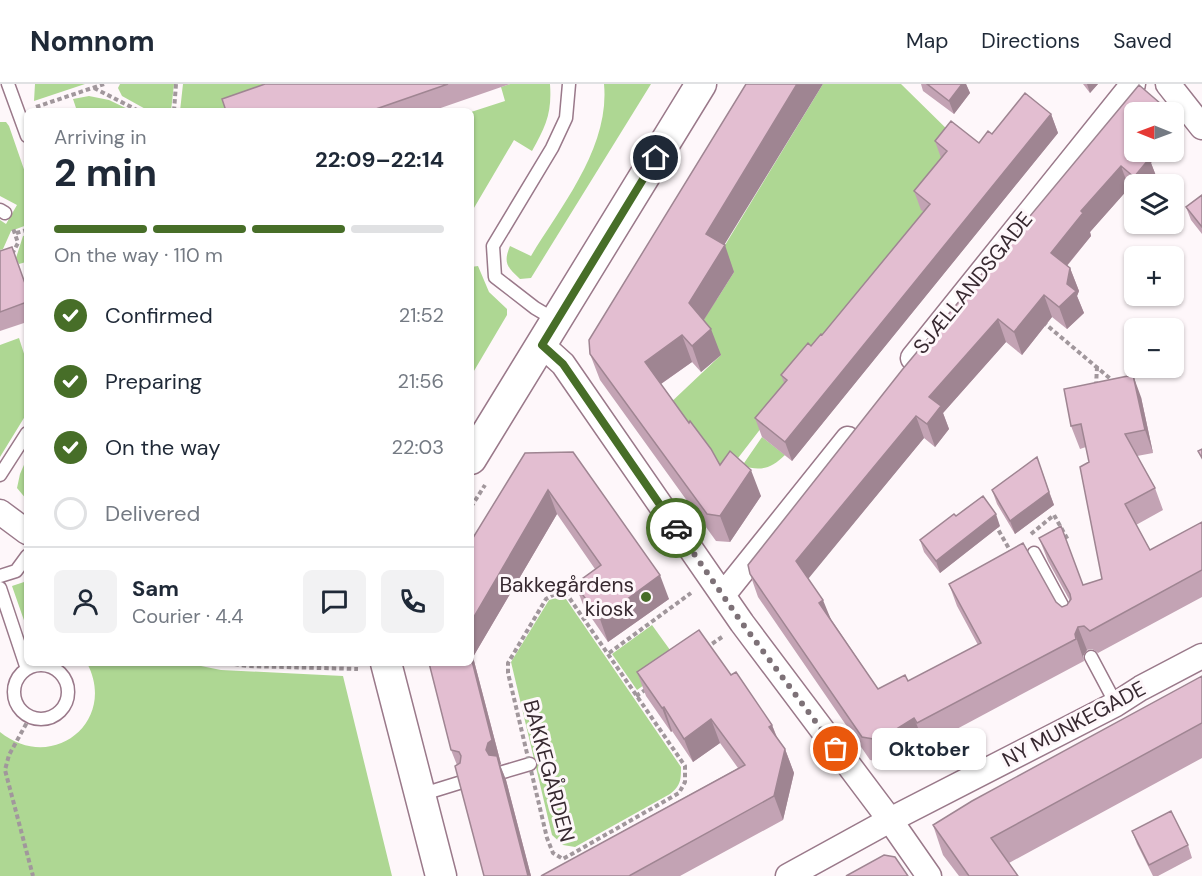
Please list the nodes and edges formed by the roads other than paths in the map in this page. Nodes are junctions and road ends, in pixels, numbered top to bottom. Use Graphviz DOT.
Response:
graph roads {
  1 [pos="569,84"];
  2 [pos="701,84"];
  3 [pos="1133,84"];
  4 [pos="1168,84"];
  5 [pos="4,88"];
  6 [pos="24,127"];
  7 [pos="1202,127"];
  8 [pos="549,333"];
  9 [pos="900,374"];
  10 [pos="863,420"];
  11 [pos="24,438"];
  12 [pos="474,454"];
  13 [pos="0,475"];
  14 [pos="0,512"];
  15 [pos="24,530"];
  16 [pos="1034,553"];
  17 [pos="24,560"];
  18 [pos="0,576"];
  19 [pos="717,587"];
  20 [pos="0,588"];
  21 [pos="1071,621"];
  22 [pos="1202,656"];
  23 [pos="1091,657"];
  24 [pos="24,660"];
  25 [pos="26,666"];
  26 [pos="40,666"];
  27 [pos="47,666"];
  28 [pos="387,666"];
  29 [pos="27,669"];
  30 [pos="1116,704"];
  31 [pos="530,764"];
  32 [pos="503,772"];
  33 [pos="462,782"];
  34 [pos="420,795"];
  35 [pos="890,820"];
  36 [pos="441,876"];
  37 [pos="788,876"];
  38 [pos="929,876"];
  1 -- 8 [label="lane"];
  2 -- 8 [label="street"];
  3 -- 9 [label="street, SJÆLLANDSGADE"];
  4 -- 7 [label="street"];
  5 -- 6 [label="lane"];
  8 -- 12 [label="street"];
  8 -- 19 [label="street"];
  10 -- 19 [label="street"];
  11 -- 13 [label="lane"];
  14 -- 15 [label="street"];
  16 -- 21 [label="lane"];
  17 -- 18 [label="lane"];
  19 -- 35 [label="street"];
  20 -- 24 [label="lane"];
  22 -- 30 [label="street, NY MUNKEGADE"];
  23 -- 30 [label="lane"];
  25 -- 29 [label="lane"];
  26 -- 29 [label="lane"];
  27 -- 29 [label="lane"];
  28 -- 34 [label="street"];
  30 -- 35 [label="street, NY MUNKEGADE"];
  31 -- 32 [label="lane"];
  33 -- 34 [label="lane"];
  34 -- 36 [label="street"];
  35 -- 37 [label="street, NY MUNKEGADE"];
  35 -- 38 [label="street"];
}
